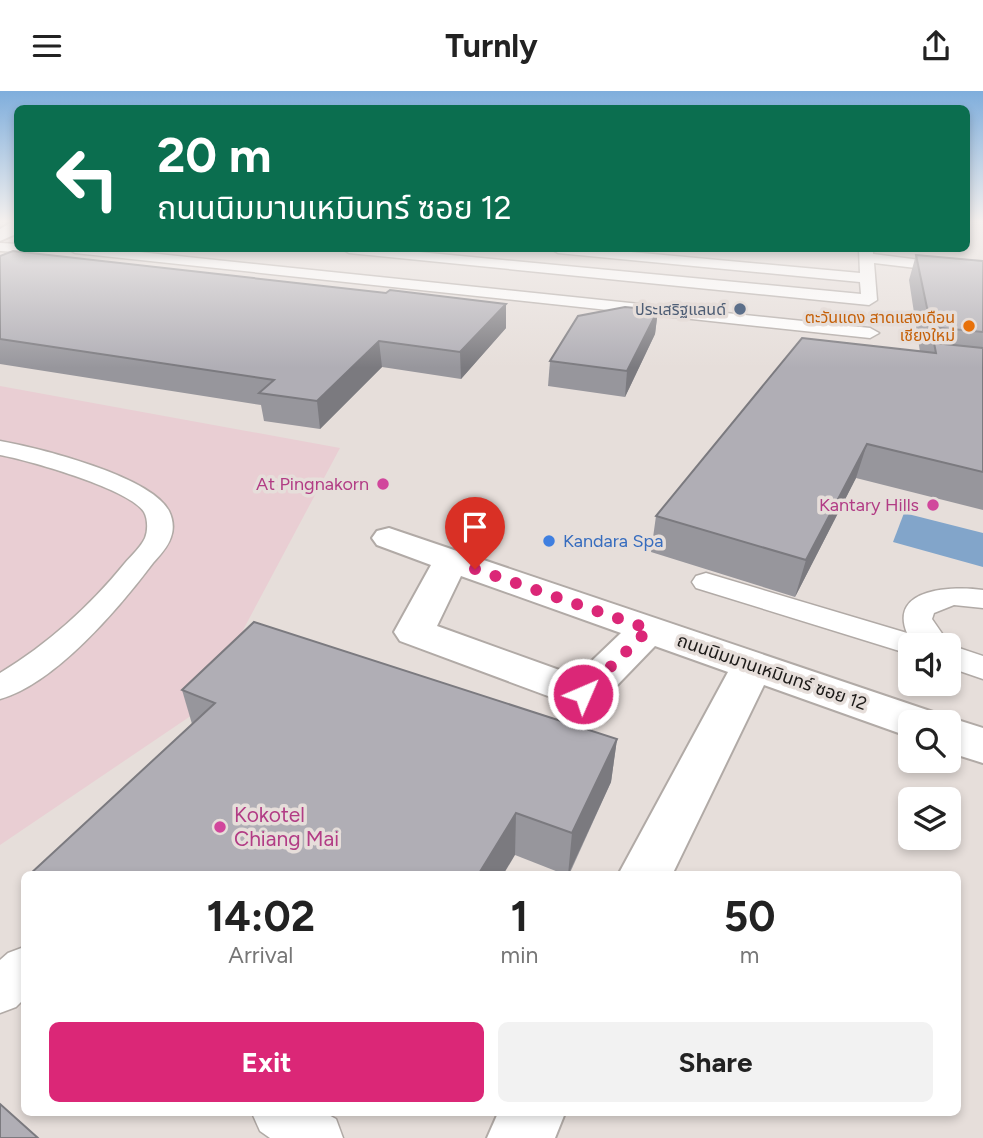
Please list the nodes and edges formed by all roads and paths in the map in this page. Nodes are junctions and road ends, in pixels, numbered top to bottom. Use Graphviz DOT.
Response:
graph roads {
  1 [pos="293,271"];
  2 [pos="469,271"];
  3 [pos="578,271"];
  4 [pos="792,271"];
  5 [pos="867,271"];
  6 [pos="868,278"];
  7 [pos="451,288"];
  8 [pos="869,300"];
  9 [pos="0,448"];
  10 [pos="389,538"];
  11 [pos="451,560"];
  12 [pos="706,582"];
  13 [pos="983,599"];
  14 [pos="649,629"];
  15 [pos="922,633"];
  16 [pos="898,640"];
  17 [pos="961,660"];
  18 [pos="753,666"];
  19 [pos="983,668"];
  20 [pos="0,688"];
  21 [pos="898,716"];
  22 [pos="961,738"];
  23 [pos="983,746"];
  24 [pos="647,871"];
  25 [pos="21,971"];
  26 [pos="0,991"];
  27 [pos="283,1116"];
  28 [pos="531,1116"];
  29 [pos="317,1138"];
  30 [pos="521,1138"];
  1 -- 7 [label="lane"];
  2 -- 7 [label="lane"];
  3 -- 8 [label="lane"];
  4 -- 6 [label="lane"];
  5 -- 6 [label="lane"];
  6 -- 8 [label="lane"];
  7 -- 8 [label="lane"];
  9 -- 20 [label="lane"];
  10 -- 11 [label="street, ถนนนิมมานเหมินทร์ ซอย 12"];
  11 -- 14 [label="street, ถนนนิมมานเหมินทร์ ซอย 12"];
  11 -- 14 [label="street"];
  12 -- 16 [label="lane"];
  13 -- 15 [label="lane"];
  14 -- 18 [label="street, ถนนนิมมานเหมินทร์ ซอย 12"];
  17 -- 19 [label="lane"];
  18 -- 21 [label="street, ถนนนิมมานเหมินทร์ ซอย 12"];
  18 -- 24 [label="street"];
  22 -- 23 [label="street"];
  25 -- 26 [label="lane"];
  27 -- 29 [label="lane"];
  28 -- 30 [label="street"];
}
